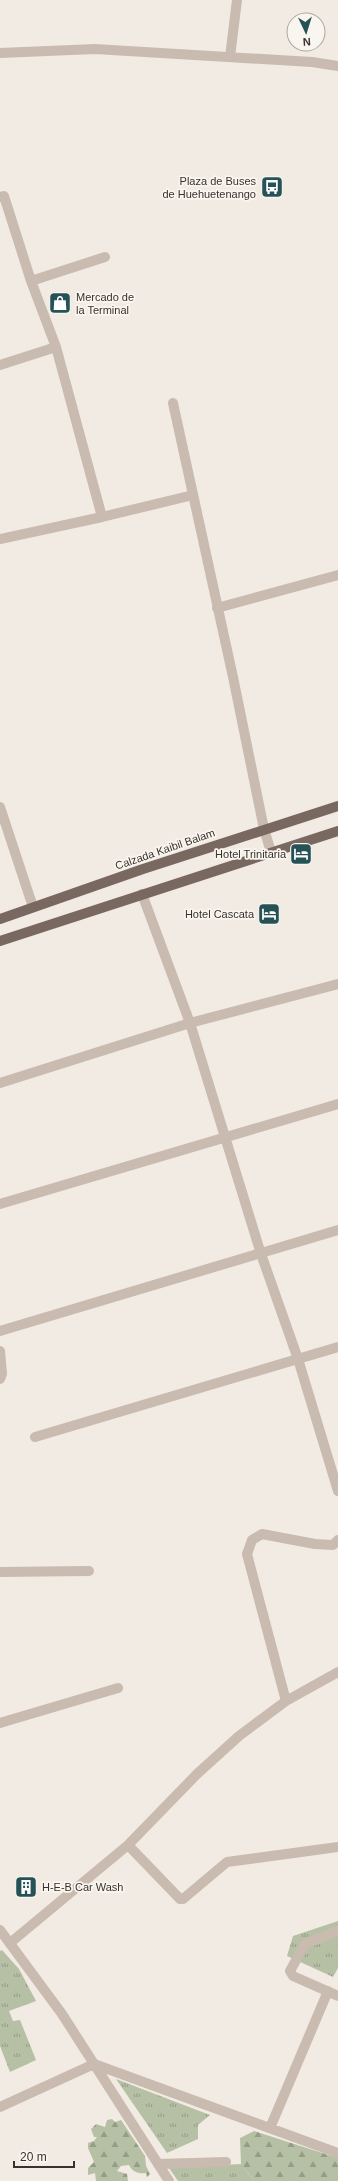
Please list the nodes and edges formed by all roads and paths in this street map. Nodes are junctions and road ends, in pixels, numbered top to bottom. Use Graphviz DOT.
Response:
graph roads {
  1 [pos="237,0"];
  2 [pos="0,53"];
  3 [pos="230,57"];
  4 [pos="338,66"];
  5 [pos="0,197"];
  6 [pos="105,258"];
  7 [pos="31,282"];
  8 [pos="56,347"];
  9 [pos="0,365"];
  10 [pos="173,403"];
  11 [pos="194,495"];
  12 [pos="102,517"];
  13 [pos="0,539"];
  14 [pos="338,575"];
  15 [pos="217,608"];
  16 [pos="338,806"];
  17 [pos="0,807"];
  18 [pos="264,829"];
  19 [pos="338,831"];
  20 [pos="271,852"];
  21 [pos="142,894"];
  22 [pos="33,907"];
  23 [pos="0,919"];
  24 [pos="0,941"];
  25 [pos="338,984"];
  26 [pos="190,1023"];
  27 [pos="0,1083"];
  28 [pos="338,1104"];
  29 [pos="226,1137"];
  30 [pos="0,1204"];
  31 [pos="338,1230"];
  32 [pos="261,1254"];
  33 [pos="0,1331"];
  34 [pos="338,1347"];
  35 [pos="0,1351"];
  36 [pos="298,1359"];
  37 [pos="0,1379"];
  38 [pos="35,1437"];
  39 [pos="338,1491"];
  40 [pos="338,1540"];
  41 [pos="89,1571"];
  42 [pos="0,1572"];
  43 [pos="338,1672"];
  44 [pos="118,1688"];
  45 [pos="286,1701"];
  46 [pos="0,1722"];
  47 [pos="128,1845"];
  48 [pos="338,1847"];
  49 [pos="0,1930"];
  50 [pos="338,1931"];
  51 [pos="10,1943"];
  52 [pos="328,1991"];
  53 [pos="338,1996"];
  54 [pos="94,2064"];
  55 [pos="0,2107"];
  56 [pos="270,2128"];
  57 [pos="338,2153"];
  58 [pos="226,2162"];
  59 [pos="158,2164"];
  60 [pos="169,2181"];
  1 -- 3 [label="street"];
  2 -- 3 [label="street"];
  3 -- 4 [label="street"];
  5 -- 7 [label="street"];
  6 -- 7 [label="street"];
  7 -- 8 [label="street"];
  8 -- 9 [label="street"];
  8 -- 12 [label="street"];
  10 -- 11 [label="street"];
  11 -- 12 [label="street"];
  11 -- 15 [label="street"];
  12 -- 13 [label="street"];
  14 -- 15 [label="street"];
  15 -- 18 [label="street"];
  16 -- 18 [label="main road, Calzada Kaibil Balam"];
  17 -- 22 [label="street"];
  18 -- 20 [label="street"];
  18 -- 22 [label="main road, Calzada Kaibil Balam"];
  19 -- 20 [label="main road"];
  20 -- 21 [label="main road"];
  21 -- 24 [label="main road"];
  21 -- 26 [label="street"];
  22 -- 23 [label="main road, Calzada Kaibil Balam"];
  25 -- 26 [label="street"];
  26 -- 27 [label="street"];
  26 -- 29 [label="street"];
  28 -- 29 [label="street"];
  29 -- 30 [label="street"];
  29 -- 32 [label="street"];
  31 -- 32 [label="street"];
  32 -- 33 [label="street"];
  32 -- 36 [label="street"];
  34 -- 36 [label="street"];
  35 -- 37 [label="street"];
  36 -- 38 [label="street"];
  36 -- 39 [label="street"];
  40 -- 45 [label="street"];
  41 -- 42 [label="street"];
  43 -- 45 [label="street"];
  44 -- 46 [label="street"];
  45 -- 47 [label="street"];
  47 -- 48 [label="street"];
  47 -- 51 [label="street"];
  49 -- 51 [label="street"];
  50 -- 52 [label="street"];
  51 -- 54 [label="street"];
  52 -- 53 [label="street"];
  52 -- 56 [label="street"];
  54 -- 55 [label="street"];
  54 -- 56 [label="street"];
  54 -- 59 [label="street"];
  56 -- 57 [label="street"];
  58 -- 59 [label="street"];
  59 -- 60 [label="street"];
}
